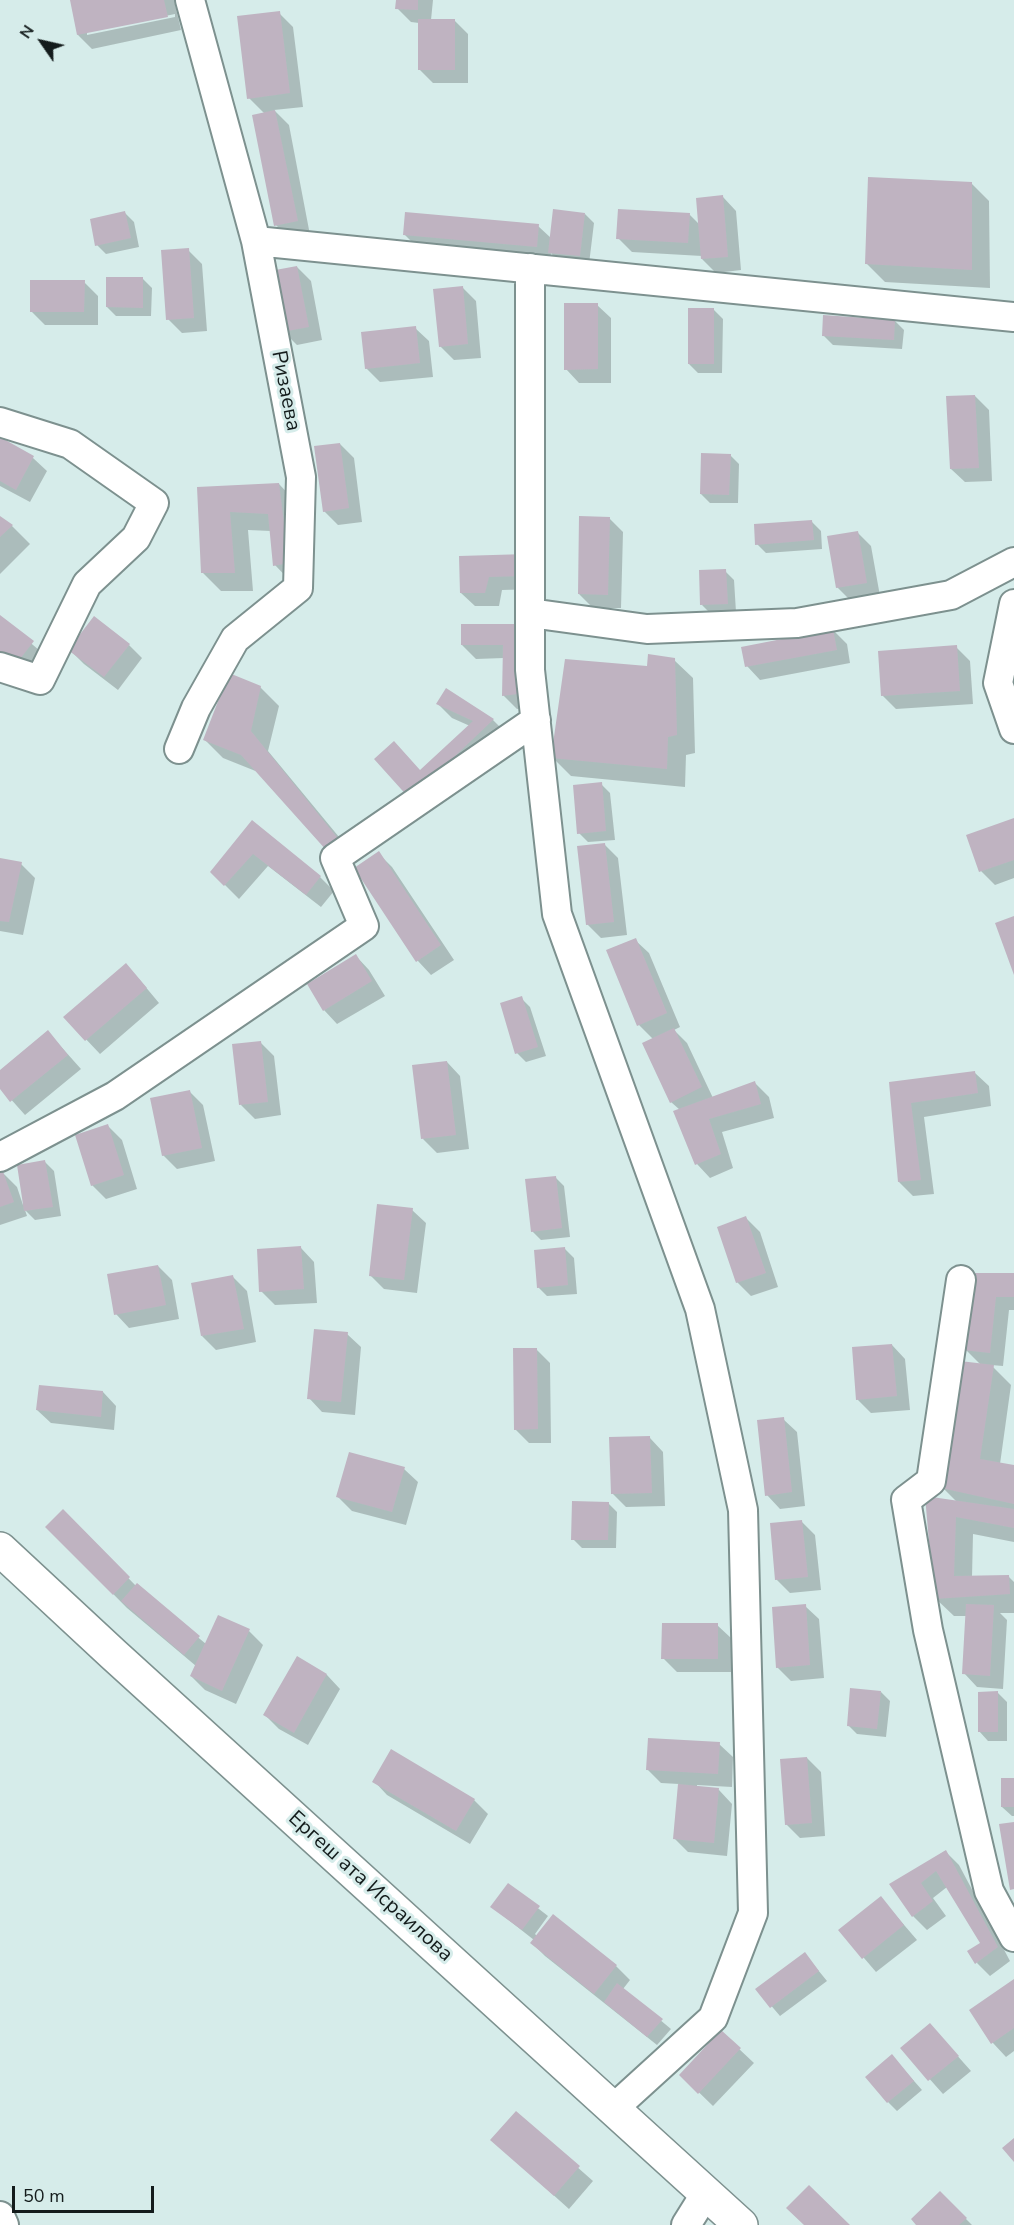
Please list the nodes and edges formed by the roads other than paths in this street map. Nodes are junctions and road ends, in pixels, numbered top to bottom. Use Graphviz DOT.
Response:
graph roads {
  1 [pos="190,0"];
  2 [pos="256,241"];
  3 [pos="530,268"];
  4 [pos="1014,317"];
  5 [pos="0,422"];
  6 [pos="1014,562"];
  7 [pos="1014,604"];
  8 [pos="530,613"];
  9 [pos="0,667"];
  10 [pos="536,720"];
  11 [pos="1014,729"];
  12 [pos="179,748"];
  13 [pos="0,1157"];
  14 [pos="961,1280"];
  15 [pos="0,1549"];
  16 [pos="1014,1937"];
  17 [pos="613,2109"];
  18 [pos="706,2193"];
  19 [pos="0,2216"];
  20 [pos="4,2225"];
  21 [pos="686,2225"];
  22 [pos="741,2225"];
  1 -- 2 [label="street, Ризаева"];
  2 -- 3 [label="street"];
  2 -- 12 [label="street, Ризаева"];
  3 -- 4 [label="street"];
  3 -- 8 [label="street"];
  5 -- 9 [label="street"];
  6 -- 8 [label="street"];
  7 -- 11 [label="street"];
  8 -- 10 [label="street"];
  10 -- 13 [label="street"];
  10 -- 17 [label="street"];
  14 -- 16 [label="street"];
  15 -- 17 [label="main road, Ергеш ата Исраилова"];
  17 -- 18 [label="main road, Ергеш ата Исраилова"];
  18 -- 21 [label="street"];
  18 -- 22 [label="main road, Ергеш ата Исраилова"];
  19 -- 20 [label="street"];
}
